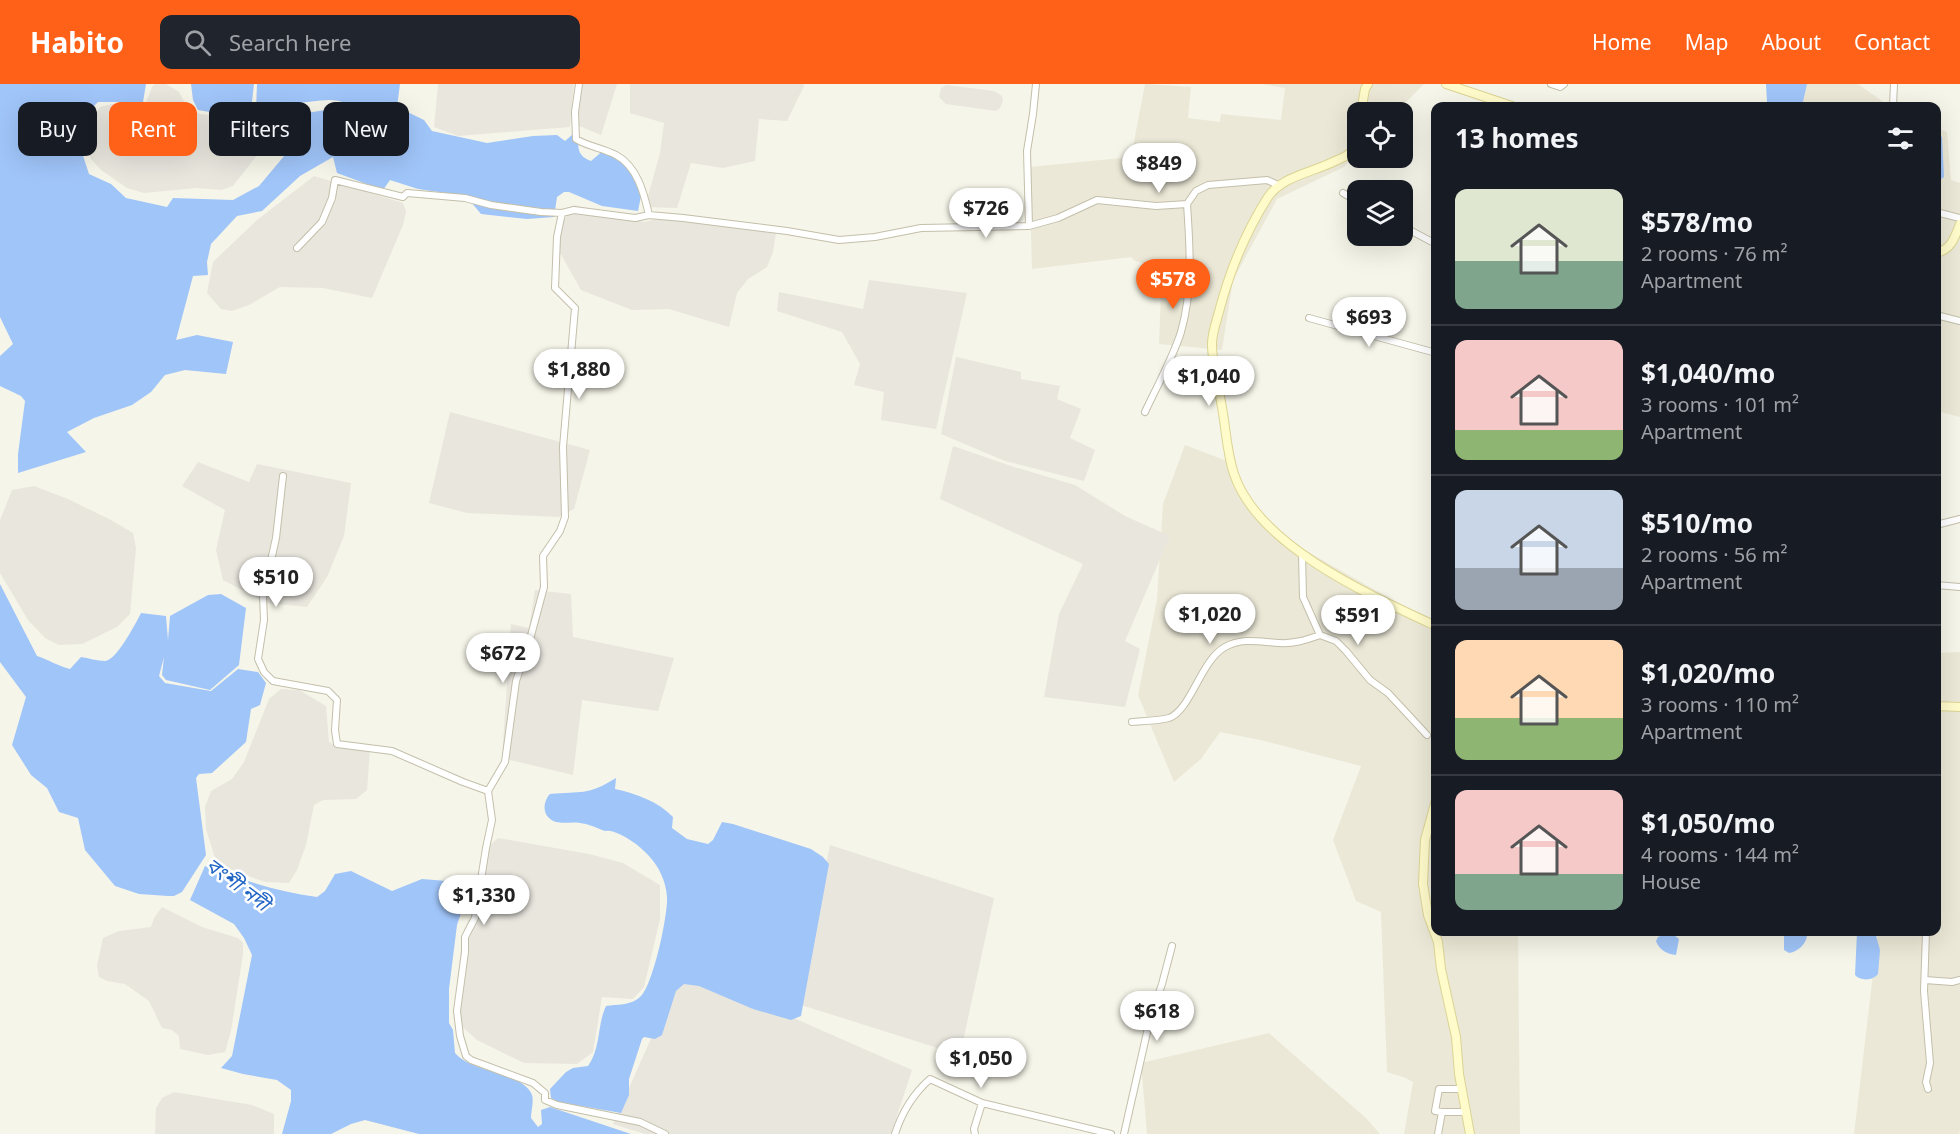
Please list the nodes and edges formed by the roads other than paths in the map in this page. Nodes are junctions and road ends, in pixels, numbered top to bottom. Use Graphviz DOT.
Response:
graph roads {
  1 [pos="579,84"];
  2 [pos="1036,84"];
  3 [pos="1368,84"];
  4 [pos="1551,84"];
  5 [pos="1564,84"];
  6 [pos="1894,84"];
  7 [pos="1454,86"];
  8 [pos="1363,102"];
  9 [pos="1500,102"];
  10 [pos="1893,102"];
  11 [pos="1347,155"];
  12 [pos="1278,184"];
  13 [pos="1343,193"];
  14 [pos="1347,195"];
  15 [pos="1187,204"];
  16 [pos="562,213"];
  17 [pos="1941,213"];
  18 [pos="649,215"];
  19 [pos="1960,218"];
  20 [pos="1960,224"];
  21 [pos="1029,226"];
  22 [pos="1413,232"];
  23 [pos="1431,241"];
  24 [pos="297,248"];
  25 [pos="1941,252"];
  26 [pos="1941,316"];
  27 [pos="1309,318"];
  28 [pos="1960,321"];
  29 [pos="1431,351"];
  30 [pos="1145,412"];
  31 [pos="283,476"];
  32 [pos="1960,519"];
  33 [pos="1941,524"];
  34 [pos="1302,554"];
  35 [pos="1941,585"];
  36 [pos="1960,587"];
  37 [pos="1431,624"];
  38 [pos="1320,635"];
  39 [pos="1941,706"];
  40 [pos="1960,707"];
  41 [pos="1132,722"];
  42 [pos="1427,735"];
  43 [pos="488,790"];
  44 [pos="1431,818"];
  45 [pos="1431,923"];
  46 [pos="1436,936"];
  47 [pos="1926,936"];
  48 [pos="1172,946"];
  49 [pos="1925,980"];
  50 [pos="1960,980"];
  51 [pos="1461,1089"];
  52 [pos="1928,1089"];
  53 [pos="982,1103"];
  54 [pos="1442,1112"];
  55 [pos="1467,1112"];
  56 [pos="665,1134"];
  57 [pos="895,1134"];
  58 [pos="975,1134"];
  59 [pos="1111,1134"];
  60 [pos="1124,1134"];
  61 [pos="1438,1134"];
  62 [pos="1470,1134"];
  1 -- 18 [label="street"];
  2 -- 21 [label="street"];
  3 -- 8 [label="main road"];
  4 -- 5 [label="street"];
  6 -- 10 [label="street"];
  7 -- 9 [label="main road"];
  11 -- 12 [label="main road"];
  12 -- 15 [label="street"];
  12 -- 34 [label="main road"];
  13 -- 14 [label="street"];
  15 -- 21 [label="street"];
  15 -- 30 [label="street"];
  16 -- 18 [label="street"];
  16 -- 24 [label="street"];
  16 -- 43 [label="street"];
  17 -- 19 [label="street"];
  18 -- 21 [label="street"];
  20 -- 25 [label="main road"];
  22 -- 23 [label="street"];
  26 -- 28 [label="street"];
  27 -- 29 [label="street"];
  31 -- 43 [label="street"];
  32 -- 33 [label="street"];
  34 -- 37 [label="main road"];
  34 -- 38 [label="street"];
  35 -- 36 [label="street"];
  38 -- 41 [label="street"];
  38 -- 42 [label="street"];
  39 -- 40 [label="main road"];
  43 -- 56 [label="street"];
  44 -- 45 [label="main road"];
  46 -- 51 [label="main road"];
  47 -- 49 [label="street"];
  48 -- 60 [label="street"];
  49 -- 50 [label="street"];
  49 -- 52 [label="street"];
  51 -- 54 [label="street"];
  51 -- 55 [label="main road"];
  53 -- 57 [label="street"];
  53 -- 58 [label="street"];
  53 -- 59 [label="street"];
  54 -- 55 [label="street"];
  54 -- 61 [label="street"];
  55 -- 62 [label="main road"];
}
